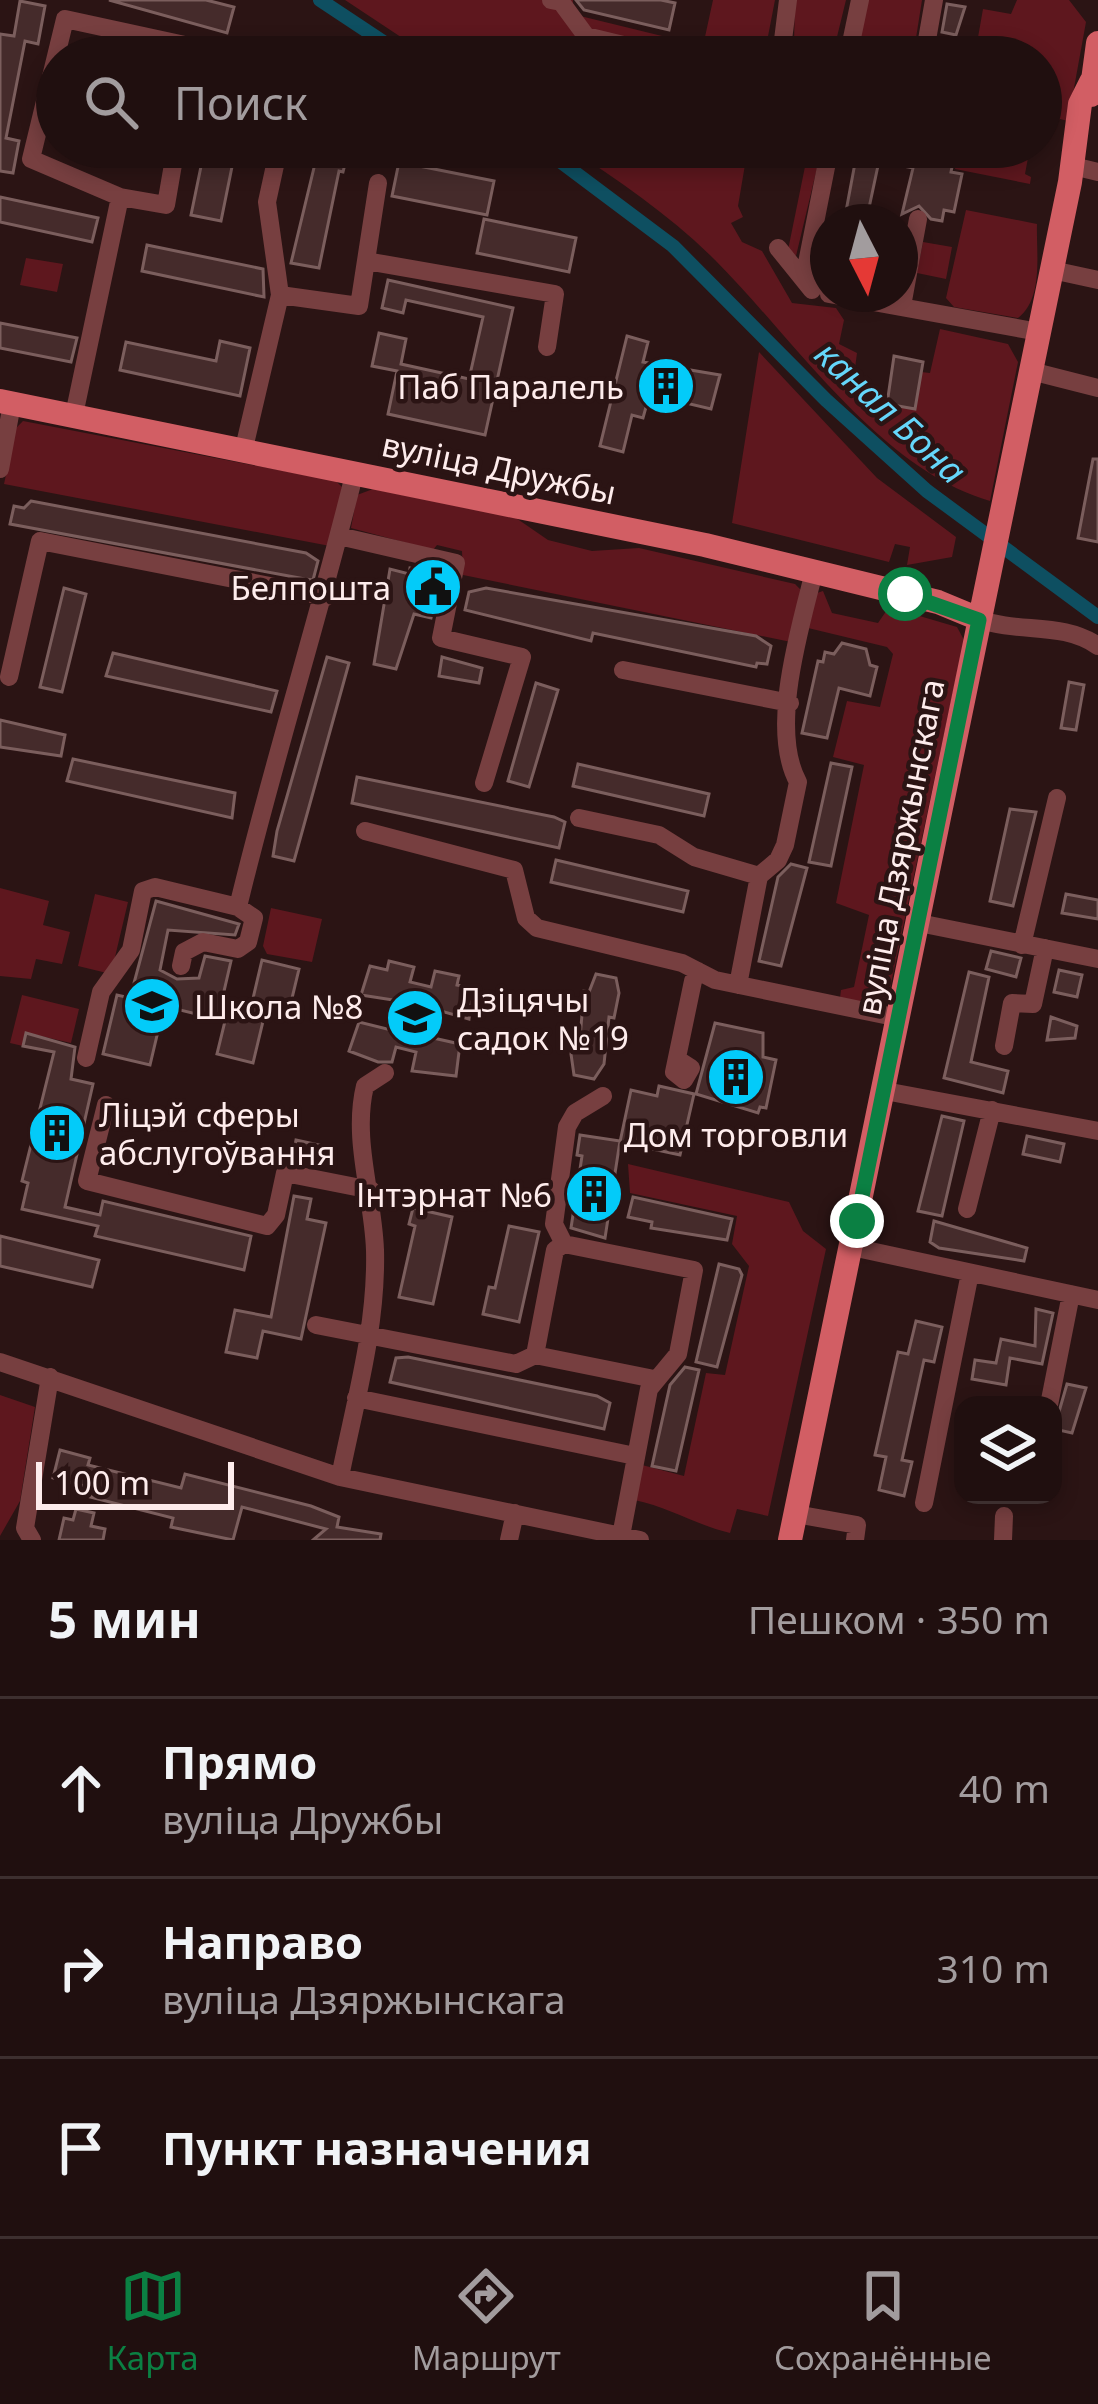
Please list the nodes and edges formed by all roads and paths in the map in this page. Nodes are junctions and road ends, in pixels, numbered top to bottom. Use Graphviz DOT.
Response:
graph roads {
  1 [pos="550,0"];
  2 [pos="788,0"];
  3 [pos="860,0"];
  4 [pos="934,0"];
  5 [pos="61,36"];
  6 [pos="143,36"];
  7 [pos="586,36"];
  8 [pos="784,36"];
  9 [pos="850,36"];
  10 [pos="928,36"];
  11 [pos="1098,43"];
  12 [pos="52,168"];
  13 [pos="172,168"];
  14 [pos="274,168"];
  15 [pos="826,168"];
  16 [pos="1086,169"];
  17 [pos="378,183"];
  18 [pos="120,197"];
  19 [pos="819,204"];
  20 [pos="778,248"];
  21 [pos="366,261"];
  22 [pos="1052,270"];
  23 [pos="810,280"];
  24 [pos="1098,280"];
  25 [pos="280,295"];
  26 [pos="918,309"];
  27 [pos="1039,332"];
  28 [pos="547,347"];
  29 [pos="1031,371"];
  30 [pos="1098,388"];
  31 [pos="6,403"];
  32 [pos="74,415"];
  33 [pos="244,448"];
  34 [pos="0,469"];
  35 [pos="355,471"];
  36 [pos="339,536"];
  37 [pos="814,572"];
  38 [pos="326,597"];
  39 [pos="991,624"];
  40 [pos="1098,646"];
  41 [pos="622,670"];
  42 [pos="9,677"];
  43 [pos="790,703"];
  44 [pos="484,783"];
  45 [pos="1058,798"];
  46 [pos="579,818"];
  47 [pos="364,831"];
  48 [pos="759,876"];
  49 [pos="238,907"];
  50 [pos="919,923"];
  51 [pos="1022,945"];
  52 [pos="1045,948"];
  53 [pos="1098,959"];
  54 [pos="181,966"];
  55 [pos="698,971"];
  56 [pos="738,985"];
  57 [pos="899,1018"];
  58 [pos="1004,1046"];
  59 [pos="86,1058"];
  60 [pos="677,1059"];
  61 [pos="385,1073"];
  62 [pos="885,1091"];
  63 [pos="603,1096"];
  64 [pos="106,1105"];
  65 [pos="992,1110"];
  66 [pos="1098,1131"];
  67 [pos="370,1190"];
  68 [pos="967,1209"];
  69 [pos="564,1244"];
  70 [pos="852,1247"];
  71 [pos="970,1273"];
  72 [pos="1071,1294"];
  73 [pos="1098,1300"];
  74 [pos="316,1325"];
  75 [pos="370,1333"];
  76 [pos="535,1355"];
  77 [pos="0,1361"];
  78 [pos="50,1377"];
  79 [pos="654,1379"];
  80 [pos="1050,1396"];
  81 [pos="356,1398"];
  82 [pos="635,1456"];
  83 [pos="340,1477"];
  84 [pos="924,1503"];
  85 [pos="515,1513"];
  86 [pos="796,1514"];
  87 [pos="1004,1516"];
  88 [pos="631,1538"];
  89 [pos="32,1540"];
  90 [pos="509,1540"];
  91 [pos="790,1540"];
  92 [pos="855,1540"];
  93 [pos="1003,1540"];
  1 -- 7 [label="street"];
  2 -- 8 [label="street"];
  3 -- 9 [label="street"];
  4 -- 10 [label="street"];
  5 -- 6 [label="street"];
  11 -- 16 [label="main road, вуліца Дзяржынскага"];
  12 -- 18 [label="street"];
  13 -- 18 [label="street"];
  14 -- 25 [label="street"];
  15 -- 19 [label="street"];
  16 -- 22 [label="main road, вуліца Дзяржынскага"];
  17 -- 21 [label="street"];
  18 -- 32 [label="street"];
  20 -- 23 [label="street"];
  21 -- 25 [label="street"];
  21 -- 28 [label="street"];
  22 -- 24 [label="street"];
  22 -- 27 [label="main road, вуліца Дзяржынскага"];
  25 -- 33 [label="street"];
  26 -- 27 [label="street"];
  27 -- 29 [label="main road, вуліца Дзяржынскага"];
  29 -- 30 [label="street"];
  29 -- 39 [label="main road, вуліца Дзяржынскага"];
  31 -- 32 [label="main road, вуліца Дружбы"];
  31 -- 34 [label="street"];
  32 -- 33 [label="main road, вуліца Дружбы"];
  33 -- 35 [label="main road, вуліца Дружбы"];
  35 -- 36 [label="street"];
  35 -- 37 [label="main road, вуліца Дружбы"];
  36 -- 38 [label="street"];
  36 -- 44 [label="street"];
  37 -- 39 [label="main road, вуліца Дружбы"];
  37 -- 43 [label="street"];
  38 -- 42 [label="street"];
  38 -- 49 [label="street"];
  39 -- 40 [label="street"];
  39 -- 50 [label="main road, вуліца Дзяржынскага"];
  41 -- 43 [label="street"];
  43 -- 48 [label="street"];
  45 -- 51 [label="street"];
  46 -- 48 [label="street"];
  47 -- 55 [label="street"];
  48 -- 56 [label="street"];
  49 -- 54 [label="street"];
  49 -- 59 [label="street"];
  50 -- 51 [label="street"];
  50 -- 57 [label="main road, вуліца Дзяржынскага"];
  51 -- 52 [label="street"];
  52 -- 53 [label="street"];
  52 -- 58 [label="street"];
  55 -- 56 [label="street"];
  55 -- 60 [label="street"];
  56 -- 57 [label="street"];
  57 -- 62 [label="main road, вуліца Дзяржынскага"];
  61 -- 67 [label="street"];
  62 -- 65 [label="street"];
  62 -- 70 [label="main road, вуліца Дзяржынскага"];
  63 -- 69 [label="street"];
  64 -- 67 [label="street"];
  65 -- 66 [label="street"];
  65 -- 68 [label="street"];
  67 -- 75 [label="street"];
  69 -- 76 [label="street"];
  69 -- 79 [label="street"];
  70 -- 71 [label="street"];
  70 -- 86 [label="main road, вуліца Дзяржынскага"];
  71 -- 72 [label="street"];
  71 -- 84 [label="street"];
  72 -- 73 [label="street"];
  72 -- 80 [label="street"];
  74 -- 75 [label="street"];
  75 -- 76 [label="street"];
  75 -- 81 [label="street"];
  76 -- 79 [label="street"];
  77 -- 78 [label="street"];
  78 -- 83 [label="street"];
  78 -- 89 [label="street"];
  79 -- 82 [label="street"];
  81 -- 82 [label="street"];
  81 -- 83 [label="street"];
  82 -- 88 [label="street"];
  83 -- 85 [label="street"];
  85 -- 88 [label="street"];
  85 -- 90 [label="street"];
  86 -- 91 [label="main road, вуліца Дзяржынскага"];
  86 -- 92 [label="street"];
  87 -- 93 [label="street"];
}
